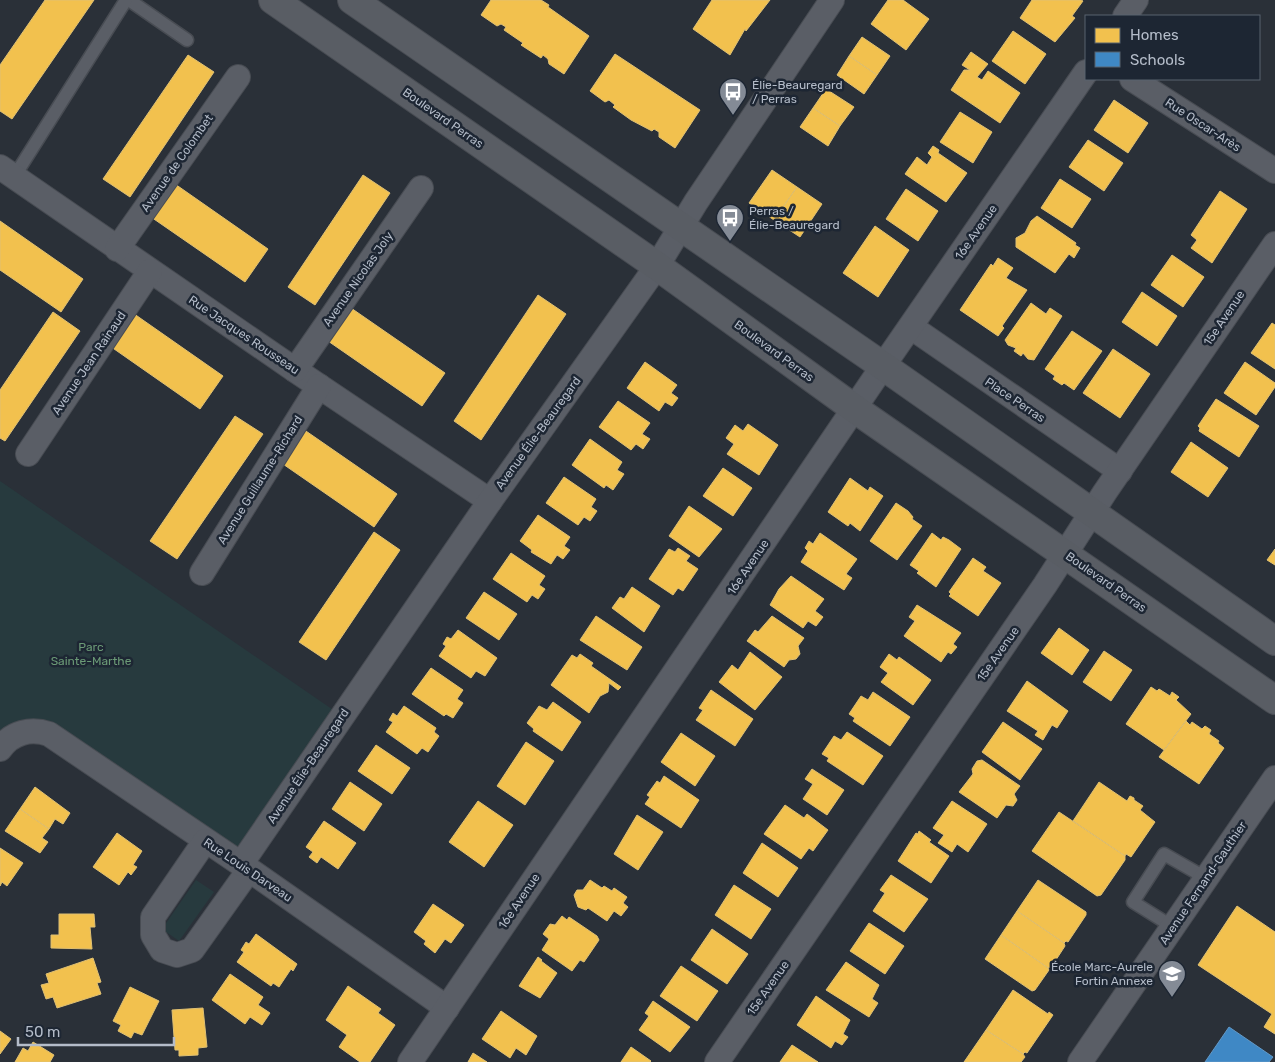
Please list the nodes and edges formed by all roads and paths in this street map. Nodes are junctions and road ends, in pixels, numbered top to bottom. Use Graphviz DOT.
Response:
graph roads {
  1 [pos="127,0"];
  2 [pos="273,0"];
  3 [pos="352,0"];
  4 [pos="832,0"];
  5 [pos="1136,0"];
  6 [pos="1125,15"];
  7 [pos="187,40"];
  8 [pos="1085,73"];
  9 [pos="238,76"];
  10 [pos="1134,80"];
  11 [pos="1275,171"];
  12 [pos="4,172"];
  13 [pos="421,188"];
  14 [pos="680,226"];
  15 [pos="1275,244"];
  16 [pos="117,249"];
  17 [pos="657,266"];
  18 [pos="150,271"];
  19 [pos="911,327"];
  20 [pos="883,366"];
  21 [pos="295,370"];
  22 [pos="319,386"];
  23 [pos="854,409"];
  24 [pos="28,454"];
  25 [pos="1120,471"];
  26 [pos="490,501"];
  27 [pos="1093,514"];
  28 [pos="1065,554"];
  29 [pos="202,573"];
  30 [pos="1275,641"];
  31 [pos="1275,700"];
  32 [pos="0,749"];
  33 [pos="1275,778"];
  34 [pos="206,841"];
  35 [pos="245,867"];
  36 [pos="1206,878"];
  37 [pos="1173,927"];
  38 [pos="446,1008"];
  39 [pos="410,1062"];
  40 [pos="717,1062"];
  41 [pos="1080,1062"];
  1 -- 7 [label="lane"];
  1 -- 12 [label="lane"];
  2 -- 17 [label="main road, Boulevard Perras"];
  3 -- 14 [label="main road"];
  4 -- 14 [label="street, Avenue Élie-Beauregard"];
  5 -- 6 [label="street"];
  8 -- 19 [label="street, 16e Avenue"];
  9 -- 16 [label="street, Avenue de Colombet"];
  10 -- 11 [label="street, Rue Oscar-Arès"];
  12 -- 16 [label="street, Rue Jacques Rousseau"];
  13 -- 21 [label="street, Avenue Nicolas Joly"];
  14 -- 17 [label="street, Avenue Élie-Beauregard"];
  14 -- 20 [label="main road"];
  15 -- 25 [label="street, 15e Avenue"];
  16 -- 18 [label="street, Rue Jacques Rousseau"];
  17 -- 23 [label="main road, Boulevard Perras"];
  17 -- 26 [label="street, Avenue Élie-Beauregard"];
  18 -- 21 [label="street, Rue Jacques Rousseau"];
  18 -- 24 [label="street, Avenue Jean Rainaud"];
  19 -- 20 [label="street, 16e Avenue"];
  19 -- 25 [label="street, Place Perras"];
  20 -- 23 [label="street, 16e Avenue"];
  20 -- 27 [label="main road"];
  21 -- 22 [label="street, Rue Jacques Rousseau"];
  22 -- 26 [label="street, Rue Jacques Rousseau"];
  22 -- 29 [label="street, Avenue Guillaume-Richard"];
  23 -- 28 [label="main road, Boulevard Perras"];
  23 -- 38 [label="street, 16e Avenue"];
  25 -- 27 [label="street, 15e Avenue"];
  26 -- 35 [label="street, Avenue Élie-Beauregard"];
  27 -- 28 [label="street, 15e Avenue"];
  27 -- 30 [label="main road"];
  28 -- 31 [label="main road, Boulevard Perras"];
  28 -- 40 [label="street, 15e Avenue"];
  32 -- 34 [label="street, Rue Louis Darveau"];
  33 -- 36 [label="street, Avenue Fernand-Gauthier"];
  34 -- 35 [label="street, Rue Louis Darveau"];
  34 -- 35 [label="street, Avenue Élie-Beauregard"];
  35 -- 38 [label="street, Rue Louis Darveau"];
  36 -- 37 [label="street, Avenue Fernand-Gauthier"];
  36 -- 37 [label="lane"];
  37 -- 41 [label="street, Avenue Fernand-Gauthier"];
  38 -- 39 [label="street, 16e Avenue"];
}
